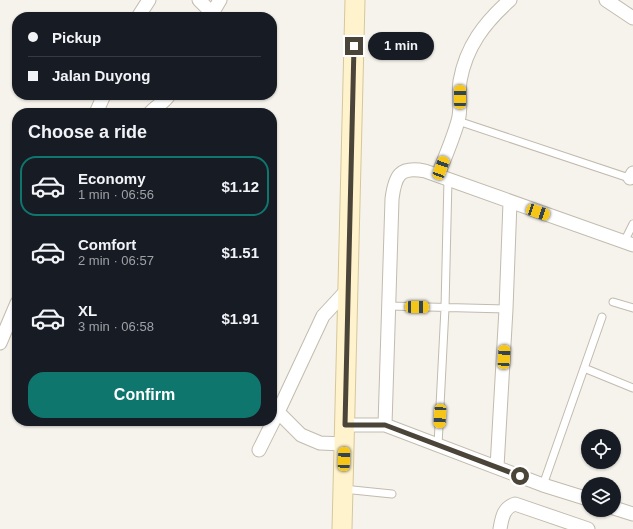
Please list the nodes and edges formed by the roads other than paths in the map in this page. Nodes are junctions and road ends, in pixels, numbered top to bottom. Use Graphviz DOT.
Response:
graph roads {
  1 [pos="150,0"];
  2 [pos="199,0"];
  3 [pos="220,0"];
  4 [pos="355,0"];
  5 [pos="510,0"];
  6 [pos="606,0"];
  7 [pos="142,12"];
  8 [pos="209,12"];
  9 [pos="213,12"];
  10 [pos="633,18"];
  11 [pos="166,100"];
  12 [pos="154,108"];
  13 [pos="458,121"];
  14 [pos="443,177"];
  15 [pos="632,177"];
  16 [pos="510,202"];
  17 [pos="633,224"];
  18 [pos="628,243"];
  19 [pos="348,289"];
  20 [pos="613,302"];
  21 [pos="389,306"];
  22 [pos="445,308"];
  23 [pos="633,308"];
  24 [pos="506,309"];
  25 [pos="12,315"];
  26 [pos="602,317"];
  27 [pos="0,343"];
  28 [pos="584,368"];
  29 [pos="633,388"];
  30 [pos="278,412"];
  31 [pos="345,425"];
  32 [pos="385,425"];
  33 [pos="271,426"];
  34 [pos="344,444"];
  35 [pos="438,445"];
  36 [pos="259,450"];
  37 [pos="497,467"];
  38 [pos="543,485"];
  39 [pos="343,489"];
  40 [pos="392,494"];
  41 [pos="581,497"];
  42 [pos="621,510"];
  43 [pos="633,514"];
  44 [pos="342,529"];
  45 [pos="500,529"];
  46 [pos="588,529"];
  1 -- 7 [label="street"];
  2 -- 8 [label="street"];
  3 -- 9 [label="street"];
  4 -- 19 [label="main road"];
  5 -- 13 [label="street"];
  6 -- 10 [label="street"];
  11 -- 12 [label="street"];
  13 -- 14 [label="street"];
  13 -- 15 [label="lane"];
  14 -- 16 [label="street"];
  14 -- 21 [label="street"];
  14 -- 22 [label="lane"];
  16 -- 18 [label="street"];
  16 -- 24 [label="street"];
  17 -- 18 [label="lane"];
  19 -- 30 [label="street"];
  19 -- 31 [label="main road"];
  20 -- 23 [label="lane"];
  21 -- 22 [label="lane"];
  21 -- 32 [label="street"];
  22 -- 24 [label="lane"];
  22 -- 35 [label="lane"];
  24 -- 37 [label="street"];
  25 -- 27 [label="street"];
  26 -- 28 [label="lane"];
  28 -- 29 [label="lane"];
  28 -- 38 [label="lane"];
  30 -- 34 [label="street"];
  31 -- 32 [label="street"];
  31 -- 34 [label="main road"];
  32 -- 35 [label="street"];
  33 -- 36 [label="street"];
  34 -- 39 [label="main road"];
  35 -- 37 [label="street"];
  37 -- 38 [label="street"];
  38 -- 41 [label="street"];
  39 -- 40 [label="lane"];
  39 -- 44 [label="main road"];
  42 -- 43 [label="street"];
  45 -- 46 [label="street"];
}
